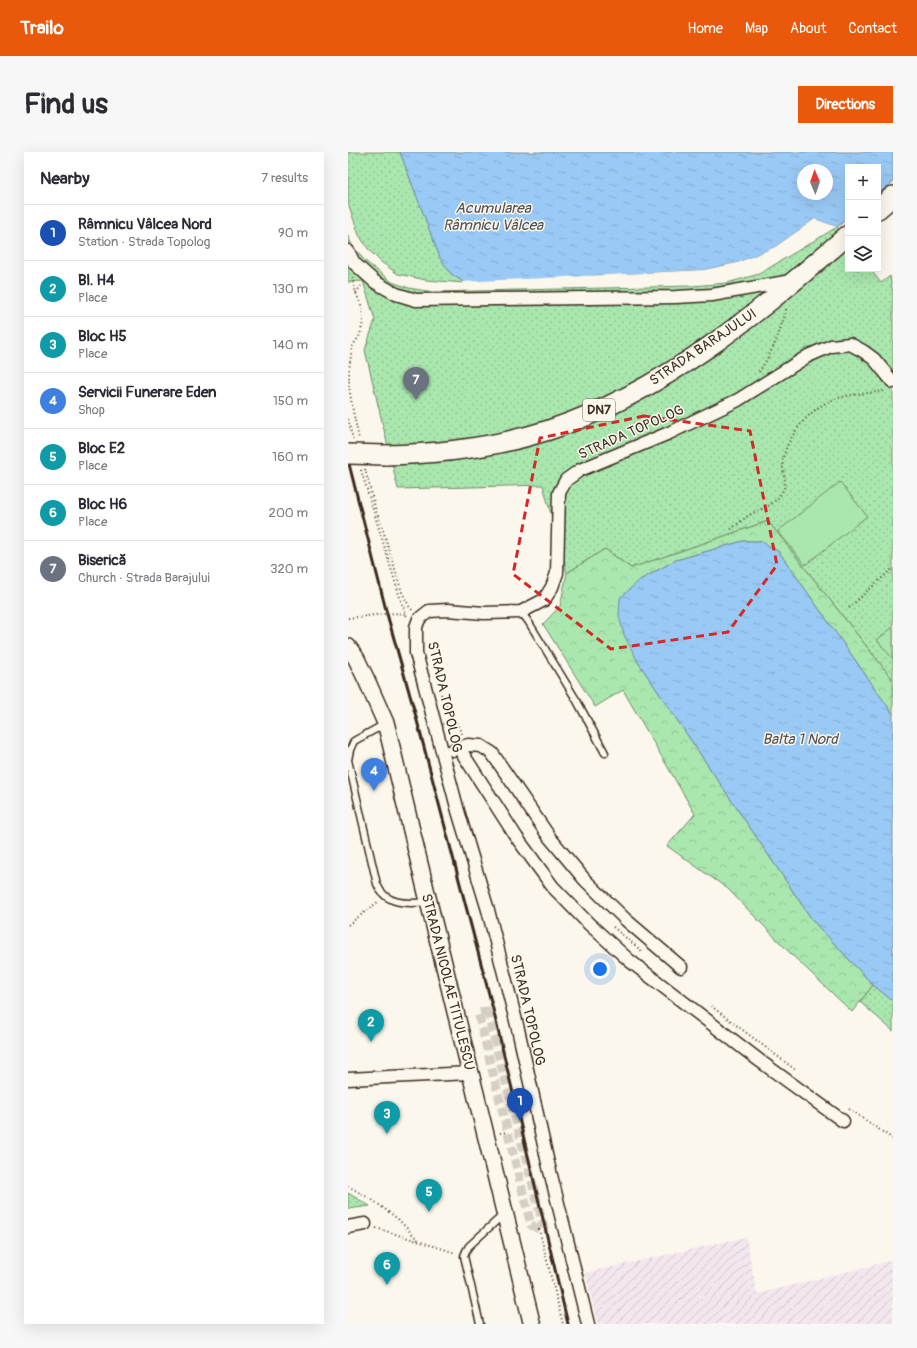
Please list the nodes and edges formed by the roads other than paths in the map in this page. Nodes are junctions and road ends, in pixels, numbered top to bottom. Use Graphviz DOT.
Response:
graph roads {
  1 [pos="893,196"];
  2 [pos="881,206"];
  3 [pos="842,240"];
  4 [pos="348,251"];
  5 [pos="789,285"];
  6 [pos="893,382"];
  7 [pos="356,449"];
  8 [pos="521,612"];
  9 [pos="348,647"];
  10 [pos="386,724"];
  11 [pos="463,747"];
  12 [pos="443,753"];
  13 [pos="605,753"];
  14 [pos="428,902"];
  15 [pos="681,967"];
  16 [pos="470,1073"];
  17 [pos="348,1079"];
  18 [pos="844,1121"];
  19 [pos="505,1214"];
  20 [pos="364,1224"];
  21 [pos="348,1227"];
  22 [pos="480,1324"];
  23 [pos="532,1324"];
  24 [pos="588,1324"];
  1 -- 2 [label="highway"];
  3 -- 5 [label="highway, STRADA BARAJULUI / DN7"];
  4 -- 5 [label="street, STRADA BARAJULUI"];
  5 -- 7 [label="highway, STRADA BARAJULUI / DN7, bridge"];
  6 -- 8 [label="street, STRADA TOPOLOG"];
  8 -- 12 [label="street, STRADA TOPOLOG"];
  8 -- 13 [label="lane"];
  9 -- 10 [label="main road, STRADA NICOLAE TITULESCU"];
  10 -- 14 [label="main road, STRADA NICOLAE TITULESCU"];
  10 -- 14 [label="lane"];
  11 -- 12 [label="street"];
  11 -- 15 [label="street"];
  11 -- 18 [label="street"];
  12 -- 24 [label="street, STRADA TOPOLOG"];
  14 -- 16 [label="main road, STRADA NICOLAE TITULESCU"];
  16 -- 17 [label="street"];
  16 -- 19 [label="main road, STRADA NICOLAE TITULESCU"];
  19 -- 22 [label="lane"];
  19 -- 23 [label="main road, STRADA NICOLAE TITULESCU"];
  20 -- 21 [label="street"];
}
